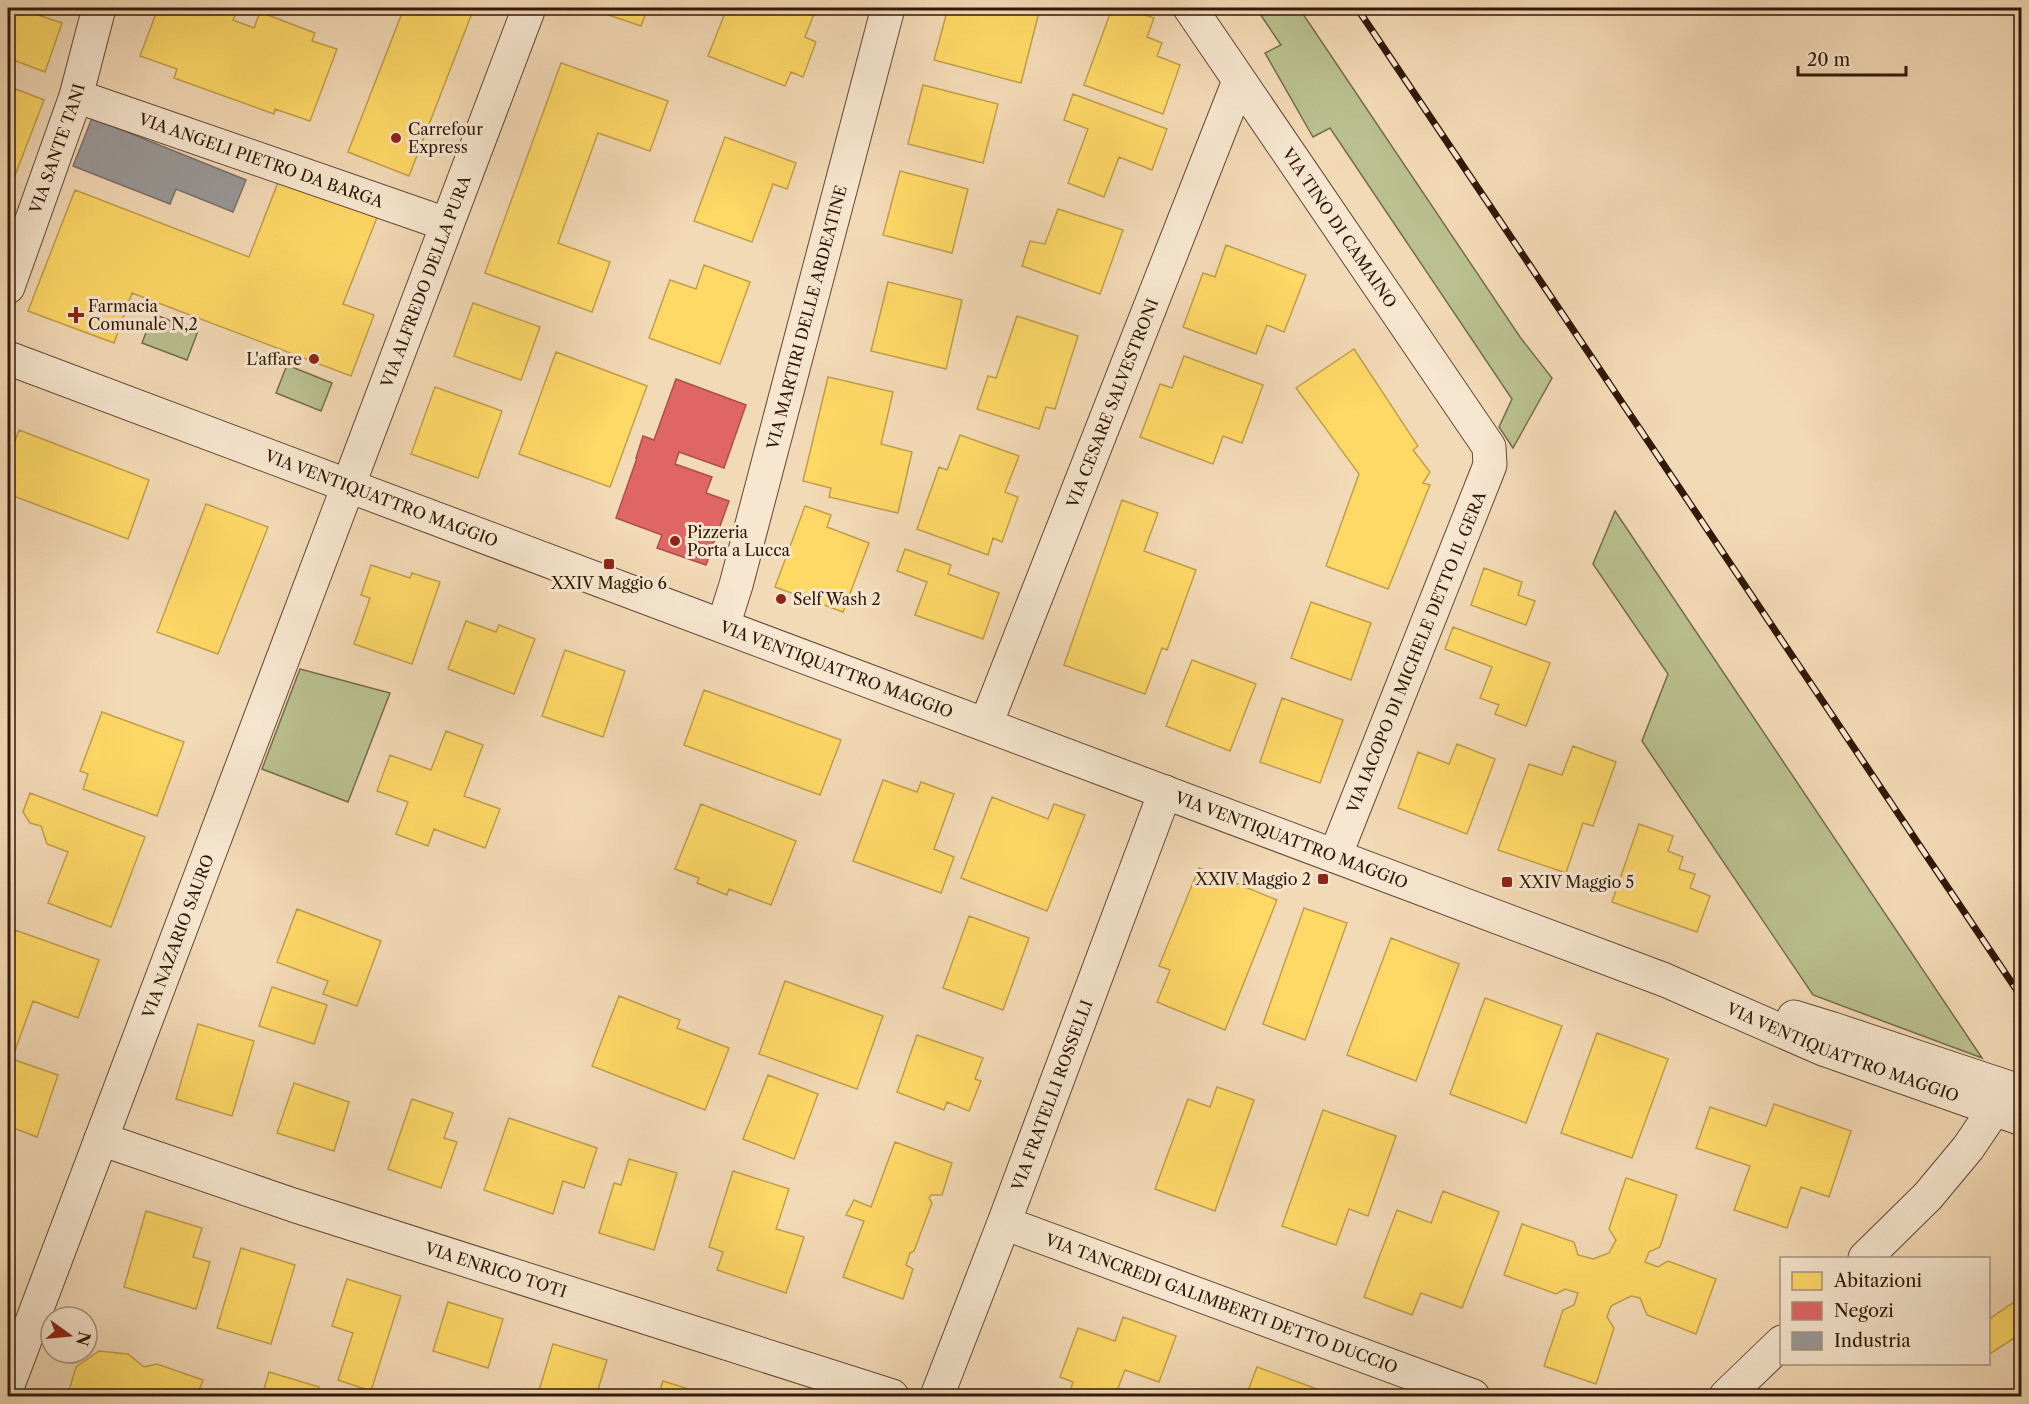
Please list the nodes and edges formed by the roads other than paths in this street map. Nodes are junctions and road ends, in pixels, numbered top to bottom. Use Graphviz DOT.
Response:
graph roads {
  1 [pos="99,8"];
  2 [pos="529,8"];
  3 [pos="888,8"];
  4 [pos="1190,8"];
  5 [pos="1239,81"];
  6 [pos="76,96"];
  7 [pos="446,224"];
  8 [pos="8,287"];
  9 [pos="8,358"];
  10 [pos="1489,447"];
  11 [pos="349,486"];
  12 [pos="723,626"];
  13 [pos="986,724"];
  14 [pos="1165,792"];
  15 [pos="1335,856"];
  16 [pos="2004,1095"];
  17 [pos="2022,1119"];
  18 [pos="101,1139"];
  19 [pos="1004,1223"];
  20 [pos="1866,1257"];
  21 [pos="1780,1344"];
  22 [pos="8,1385"];
  23 [pos="892,1396"];
  24 [pos="937,1396"];
  25 [pos="1473,1396"];
  26 [pos="1726,1396"];
  1 -- 6 [label="street, VIA SANTE TANI"];
  2 -- 7 [label="street, VIA ALFREDO DELLA PURA"];
  3 -- 12 [label="street, VIA MARTIRI DELLE ARDEATINE"];
  4 -- 5 [label="street, VIA TINO DI CAMAINO"];
  5 -- 10 [label="street, VIA TINO DI CAMAINO"];
  5 -- 13 [label="street, VIA CESARE SALVESTRONI"];
  6 -- 7 [label="street, VIA ANGELI PIETRO DA BARGA"];
  6 -- 8 [label="street, VIA SANTE TANI"];
  7 -- 11 [label="street, VIA ALFREDO DELLA PURA"];
  9 -- 11 [label="street, VIA VENTIQUATTRO MAGGIO"];
  10 -- 15 [label="street, VIA IACOPO DI MICHELE DETTO IL GERA"];
  11 -- 12 [label="street, VIA VENTIQUATTRO MAGGIO"];
  11 -- 18 [label="street, VIA NAZARIO SAURO"];
  12 -- 13 [label="street, VIA VENTIQUATTRO MAGGIO"];
  13 -- 14 [label="street, VIA VENTIQUATTRO MAGGIO"];
  14 -- 15 [label="street, VIA VENTIQUATTRO MAGGIO"];
  14 -- 19 [label="street, VIA FRATELLI ROSSELLI"];
  15 -- 16 [label="street, VIA VENTIQUATTRO MAGGIO"];
  16 -- 17 [label="street, VIA VENTIQUATTRO MAGGIO"];
  16 -- 20 [label="street"];
  18 -- 22 [label="street, VIA NAZARIO SAURO"];
  18 -- 23 [label="street, VIA ENRICO TOTI"];
  19 -- 24 [label="street, VIA FRATELLI ROSSELLI"];
  19 -- 25 [label="street, VIA TANCREDI GALIMBERTI DETTO DUCCIO"];
  21 -- 26 [label="street"];
}
